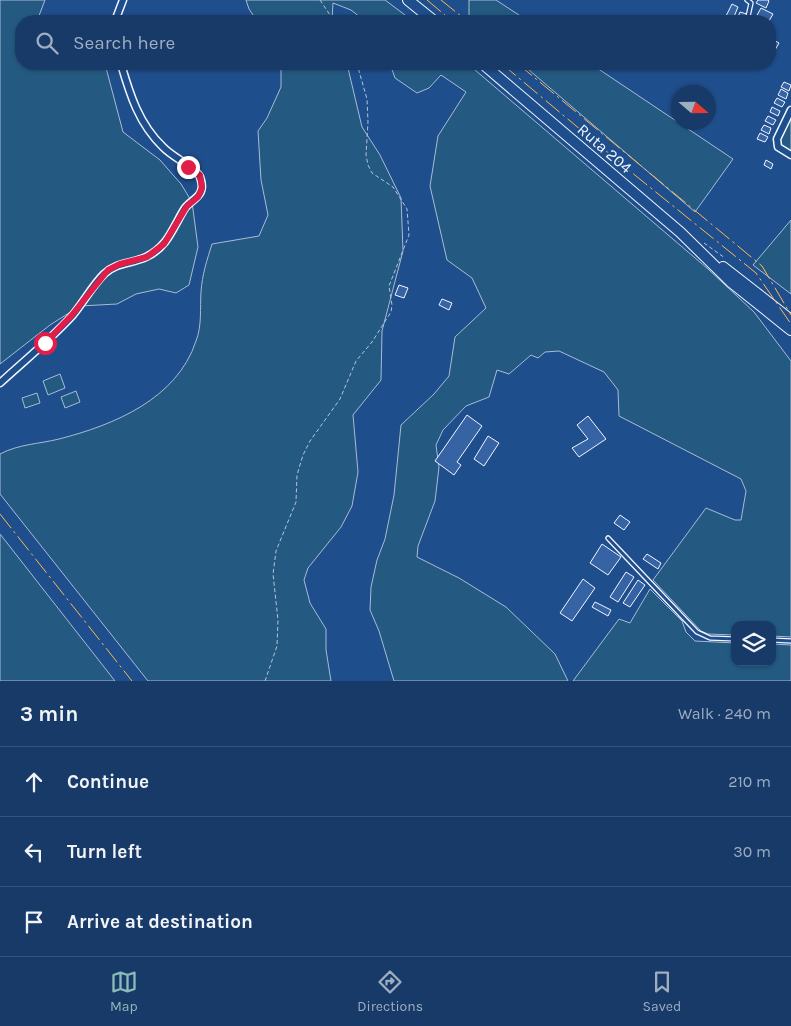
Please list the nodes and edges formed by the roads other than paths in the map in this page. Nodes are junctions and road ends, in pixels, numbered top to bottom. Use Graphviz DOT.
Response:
graph roads {
  1 [pos="123,0"];
  2 [pos="408,0"];
  3 [pos="747,0"];
  4 [pos="117,15"];
  5 [pos="427,15"];
  6 [pos="748,15"];
  7 [pos="123,70"];
  8 [pos="490,70"];
  9 [pos="791,110"];
  10 [pos="791,155"];
  11 [pos="706,255"];
  12 [pos="791,320"];
  13 [pos="791,330"];
  14 [pos="0,383"];
  15 [pos="608,538"];
  16 [pos="731,639"];
  17 [pos="776,640"];
  18 [pos="791,641"];
  1 -- 4 [label="street"];
  2 -- 5 [label="main road"];
  3 -- 6 [label="lane"];
  7 -- 14 [label="street"];
  8 -- 11 [label="main road, Ruta 204"];
  9 -- 10 [label="street"];
  11 -- 12 [label="main road, Ruta 204"];
  11 -- 13 [label="main road, Ruta 204"];
  15 -- 16 [label="lane"];
  17 -- 18 [label="lane"];
}
